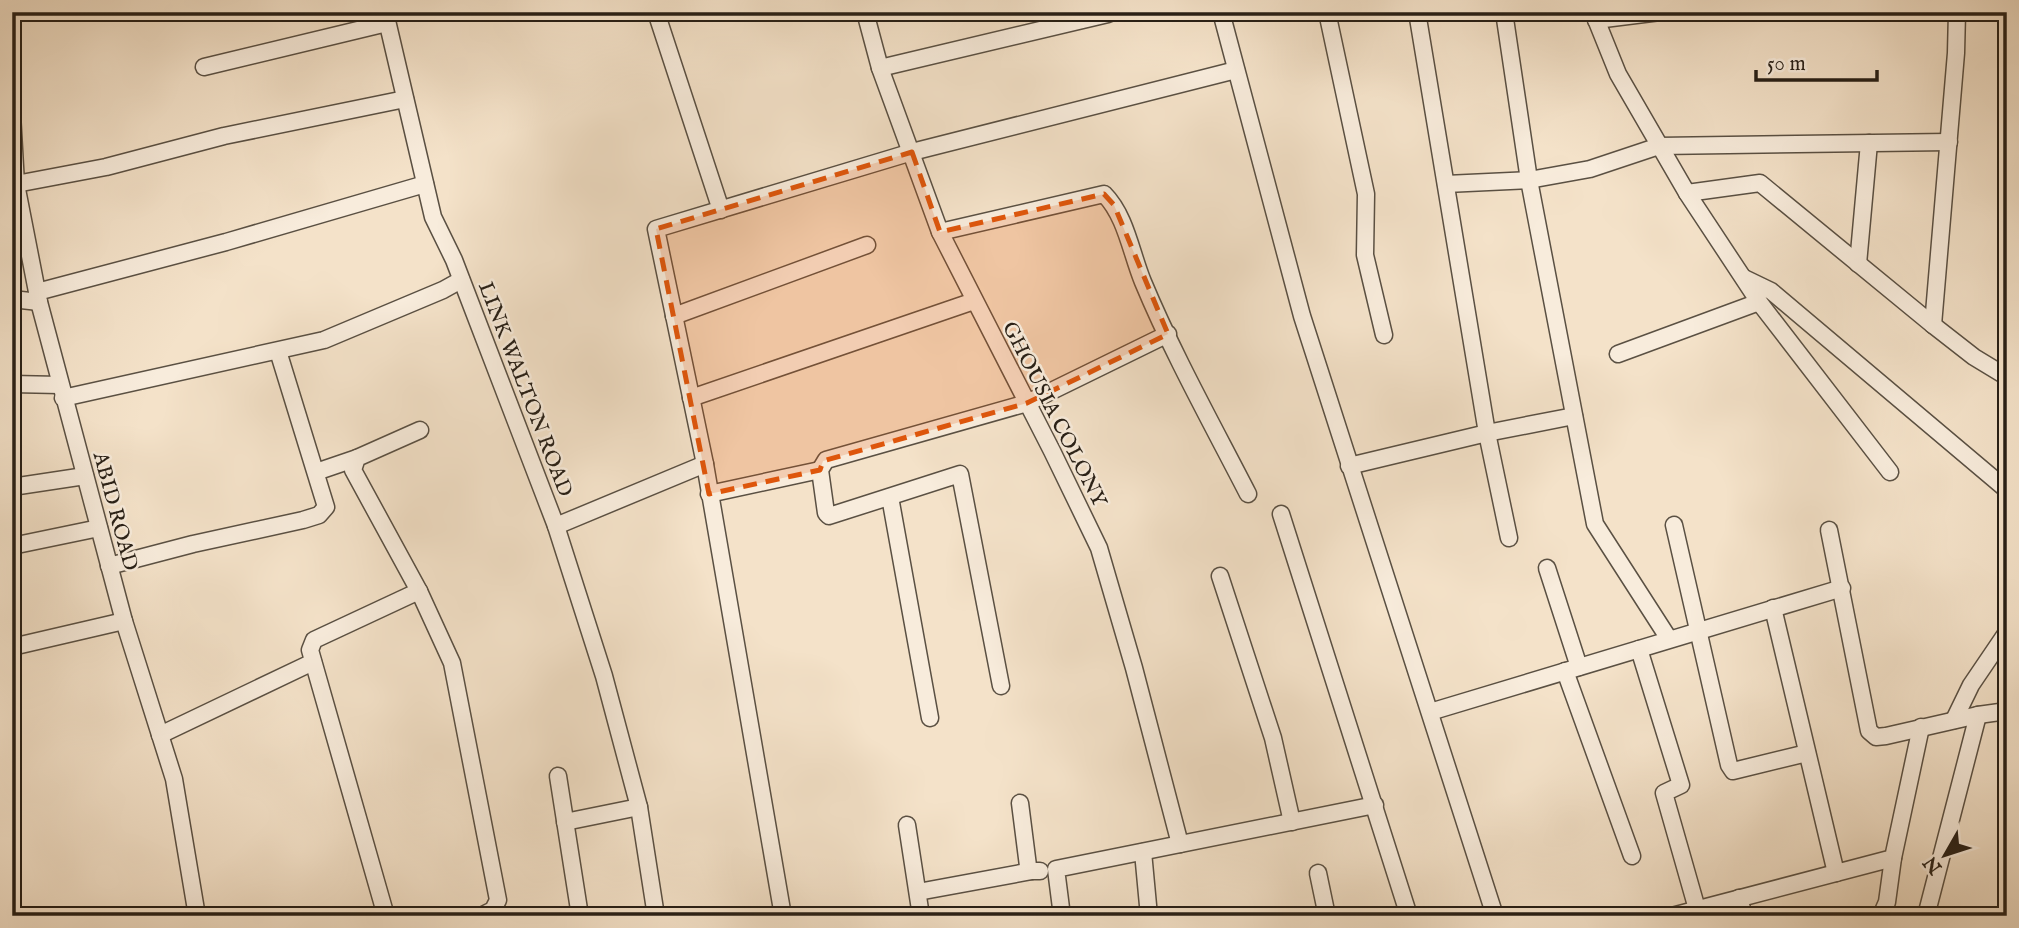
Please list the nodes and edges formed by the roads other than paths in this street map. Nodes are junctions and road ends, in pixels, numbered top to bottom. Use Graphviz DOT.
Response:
graph roads {
  1 [pos="13,12"];
  2 [pos="656,12"];
  3 [pos="865,12"];
  4 [pos="1221,12"];
  5 [pos="1327,12"];
  6 [pos="1504,12"];
  7 [pos="1660,12"];
  8 [pos="1956,12"];
  9 [pos="1108,14"];
  10 [pos="1595,16"];
  11 [pos="386,18"];
  12 [pos="1418,18"];
  13 [pos="12,29"];
  14 [pos="204,67"];
  15 [pos="880,68"];
  16 [pos="1236,70"];
  17 [pos="405,99"];
  18 [pos="12,114"];
  19 [pos="1948,142"];
  20 [pos="1869,143"];
  21 [pos="1659,146"];
  22 [pos="912,152"];
  23 [pos="1529,180"];
  24 [pos="16,184"];
  25 [pos="425,184"];
  26 [pos="1446,184"];
  27 [pos="1686,193"];
  28 [pos="721,210"];
  29 [pos="18,225"];
  30 [pos="940,232"];
  31 [pos="867,245"];
  32 [pos="1858,264"];
  33 [pos="1742,276"];
  34 [pos="461,280"];
  35 [pos="38,297"];
  36 [pos="12,299"];
  37 [pos="974,301"];
  38 [pos="1759,302"];
  39 [pos="674,316"];
  40 [pos="1933,326"];
  41 [pos="1168,334"];
  42 [pos="1384,335"];
  43 [pos="278,351"];
  44 [pos="1618,354"];
  45 [pos="2007,377"];
  46 [pos="12,384"];
  47 [pos="62,392"];
  48 [pos="691,398"];
  49 [pos="1027,403"];
  50 [pos="1574,416"];
  51 [pos="420,430"];
  52 [pos="1487,432"];
  53 [pos="357,458"];
  54 [pos="705,464"];
  55 [pos="1349,466"];
  56 [pos="820,470"];
  57 [pos="316,472"];
  58 [pos="1890,472"];
  59 [pos="85,476"];
  60 [pos="12,487"];
  61 [pos="2007,489"];
  62 [pos="709,494"];
  63 [pos="1248,494"];
  64 [pos="890,497"];
  65 [pos="1281,514"];
  66 [pos="1674,525"];
  67 [pos="556,526"];
  68 [pos="99,528"];
  69 [pos="1829,530"];
  70 [pos="1509,538"];
  71 [pos="12,546"];
  72 [pos="109,566"];
  73 [pos="1547,568"];
  74 [pos="1220,576"];
  75 [pos="1842,588"];
  76 [pos="419,591"];
  77 [pos="1773,608"];
  78 [pos="124,621"];
  79 [pos="1698,631"];
  80 [pos="2007,632"];
  81 [pos="1670,639"];
  82 [pos="12,647"];
  83 [pos="1639,649"];
  84 [pos="313,662"];
  85 [pos="1572,669"];
  86 [pos="1001,687"];
  87 [pos="2007,711"];
  88 [pos="1430,712"];
  89 [pos="1978,715"];
  90 [pos="930,718"];
  91 [pos="1954,720"];
  92 [pos="1921,727"];
  93 [pos="160,735"];
  94 [pos="1807,753"];
  95 [pos="558,776"];
  96 [pos="1020,803"];
  97 [pos="1375,805"];
  98 [pos="639,807"];
  99 [pos="565,822"];
  100 [pos="1292,822"];
  101 [pos="907,825"];
  102 [pos="1180,844"];
  103 [pos="1143,852"];
  104 [pos="1632,856"];
  105 [pos="1893,858"];
  106 [pos="1056,869"];
  107 [pos="1031,871"];
  108 [pos="1318,873"];
  109 [pos="1836,873"];
  110 [pos="918,892"];
  111 [pos="1739,898"];
  112 [pos="1697,909"];
  113 [pos="197,916"];
  114 [pos="386,916"];
  115 [pos="481,916"];
  116 [pos="580,916"];
  117 [pos="656,916"];
  118 [pos="783,916"];
  119 [pos="921,916"];
  120 [pos="1062,916"];
  121 [pos="1149,916"];
  122 [pos="1327,916"];
  123 [pos="1409,916"];
  124 [pos="1496,916"];
  125 [pos="1672,916"];
  126 [pos="1744,916"];
  127 [pos="1881,916"];
  128 [pos="1926,916"];
  1 -- 13 [label="street"];
  2 -- 28 [label="street"];
  3 -- 15 [label="street, GHOUSIA COLONY"];
  4 -- 16 [label="street"];
  5 -- 42 [label="street"];
  6 -- 23 [label="street"];
  7 -- 10 [label="street"];
  8 -- 19 [label="street"];
  9 -- 15 [label="street"];
  10 -- 21 [label="street"];
  11 -- 14 [label="street"];
  11 -- 17 [label="street"];
  12 -- 26 [label="street"];
  15 -- 22 [label="street, GHOUSIA COLONY"];
  16 -- 22 [label="street"];
  16 -- 55 [label="street"];
  17 -- 24 [label="street"];
  17 -- 25 [label="street"];
  18 -- 24 [label="street, ABID ROAD"];
  19 -- 20 [label="street"];
  19 -- 40 [label="street"];
  20 -- 21 [label="street"];
  20 -- 32 [label="street"];
  21 -- 23 [label="street"];
  21 -- 27 [label="street"];
  22 -- 28 [label="street"];
  22 -- 30 [label="street, GHOUSIA COLONY"];
  23 -- 26 [label="street"];
  23 -- 50 [label="street"];
  24 -- 29 [label="street, ABID ROAD"];
  25 -- 34 [label="street"];
  25 -- 35 [label="street"];
  26 -- 52 [label="street"];
  27 -- 32 [label="street"];
  27 -- 33 [label="street"];
  28 -- 39 [label="street"];
  29 -- 35 [label="street, ABID ROAD"];
  30 -- 37 [label="street, GHOUSIA COLONY"];
  30 -- 41 [label="street"];
  31 -- 39 [label="street"];
  32 -- 40 [label="street"];
  33 -- 38 [label="street"];
  33 -- 61 [label="street"];
  34 -- 43 [label="street, LINK WALTON ROAD"];
  34 -- 67 [label="street, LINK WALTON ROAD"];
  35 -- 36 [label="street"];
  35 -- 47 [label="street, ABID ROAD"];
  37 -- 48 [label="street"];
  37 -- 49 [label="street, GHOUSIA COLONY"];
  38 -- 44 [label="street"];
  38 -- 58 [label="street"];
  39 -- 48 [label="street"];
  40 -- 45 [label="street"];
  41 -- 49 [label="street"];
  41 -- 63 [label="street"];
  43 -- 47 [label="street, LINK WALTON ROAD"];
  43 -- 57 [label="street"];
  46 -- 47 [label="street, LINK WALTON ROAD"];
  47 -- 59 [label="street, ABID ROAD"];
  48 -- 54 [label="street"];
  49 -- 56 [label="street"];
  49 -- 102 [label="street, GHOUSIA COLONY"];
  50 -- 52 [label="street"];
  50 -- 81 [label="street"];
  51 -- 53 [label="street"];
  52 -- 55 [label="street"];
  52 -- 70 [label="street"];
  53 -- 57 [label="street"];
  53 -- 76 [label="street"];
  54 -- 62 [label="street"];
  54 -- 67 [label="street"];
  55 -- 88 [label="street"];
  56 -- 62 [label="street"];
  56 -- 64 [label="street"];
  57 -- 72 [label="street"];
  59 -- 60 [label="street"];
  59 -- 68 [label="street, ABID ROAD"];
  62 -- 118 [label="street"];
  64 -- 86 [label="street"];
  64 -- 90 [label="street"];
  65 -- 97 [label="street"];
  66 -- 79 [label="street"];
  67 -- 98 [label="street, LINK WALTON ROAD"];
  68 -- 71 [label="street"];
  68 -- 72 [label="street, ABID ROAD"];
  69 -- 75 [label="street"];
  72 -- 78 [label="street, ABID ROAD"];
  73 -- 85 [label="street"];
  74 -- 100 [label="street"];
  75 -- 77 [label="street"];
  75 -- 92 [label="street"];
  76 -- 84 [label="street"];
  76 -- 115 [label="street"];
  77 -- 79 [label="street"];
  77 -- 94 [label="street"];
  78 -- 82 [label="street"];
  78 -- 93 [label="street, ABID ROAD"];
  79 -- 81 [label="street"];
  79 -- 94 [label="street"];
  80 -- 91 [label="street"];
  81 -- 83 [label="street"];
  83 -- 85 [label="street"];
  83 -- 112 [label="street"];
  84 -- 93 [label="street"];
  84 -- 114 [label="street"];
  85 -- 88 [label="street"];
  85 -- 104 [label="street"];
  87 -- 89 [label="street"];
  88 -- 124 [label="street"];
  89 -- 91 [label="street"];
  89 -- 128 [label="street"];
  91 -- 92 [label="street"];
  92 -- 105 [label="street"];
  93 -- 113 [label="street, ABID ROAD"];
  94 -- 109 [label="street"];
  95 -- 99 [label="street"];
  96 -- 107 [label="street"];
  97 -- 100 [label="street"];
  97 -- 123 [label="street"];
  98 -- 99 [label="street"];
  98 -- 117 [label="street, LINK WALTON ROAD"];
  99 -- 116 [label="street"];
  100 -- 102 [label="street"];
  101 -- 110 [label="street"];
  102 -- 103 [label="street"];
  103 -- 106 [label="street"];
  103 -- 121 [label="street"];
  105 -- 109 [label="street"];
  105 -- 127 [label="street"];
  106 -- 107 [label="street"];
  106 -- 120 [label="street"];
  107 -- 110 [label="street"];
  108 -- 122 [label="street"];
  109 -- 111 [label="street"];
  110 -- 119 [label="street"];
  111 -- 112 [label="street"];
  111 -- 126 [label="street"];
  112 -- 125 [label="street"];
}
